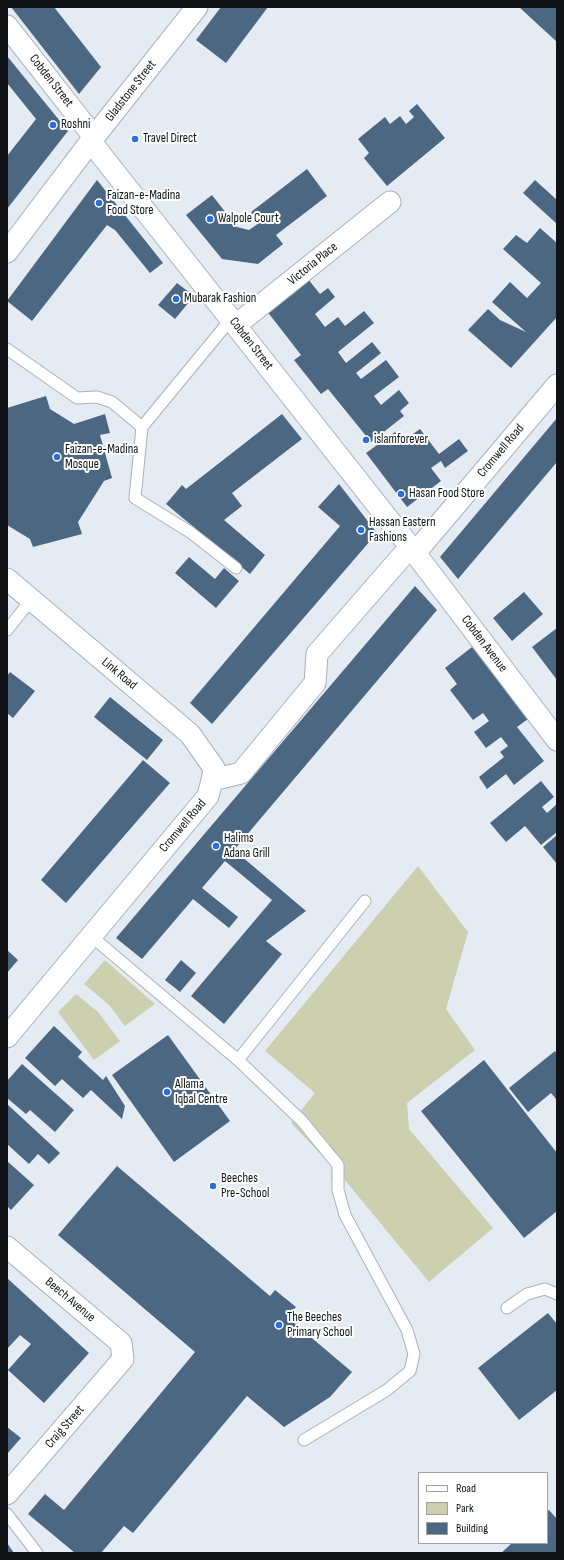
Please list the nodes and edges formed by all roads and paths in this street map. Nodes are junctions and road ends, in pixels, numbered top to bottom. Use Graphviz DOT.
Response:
graph roads {
  1 [pos="197,7"];
  2 [pos="7,26"];
  3 [pos="93,139"];
  4 [pos="390,202"];
  5 [pos="7,252"];
  6 [pos="233,322"];
  7 [pos="7,349"];
  8 [pos="557,385"];
  9 [pos="142,427"];
  10 [pos="412,550"];
  11 [pos="236,568"];
  12 [pos="7,580"];
  13 [pos="31,600"];
  14 [pos="7,630"];
  15 [pos="557,740"];
  16 [pos="212,780"];
  17 [pos="365,900"];
  18 [pos="91,936"];
  19 [pos="7,1038"];
  20 [pos="238,1060"];
  21 [pos="7,1247"];
  22 [pos="557,1294"];
  23 [pos="507,1308"];
  24 [pos="123,1359"];
  25 [pos="304,1440"];
  26 [pos="7,1494"];
  27 [pos="7,1514"];
  28 [pos="37,1553"];
  1 -- 3 [label="street, Gladstone Street"];
  2 -- 3 [label="street, Cobden Street"];
  3 -- 5 [label="street, Gladstone Street"];
  3 -- 6 [label="street, Cobden Street"];
  4 -- 6 [label="street, Victoria Place"];
  6 -- 9 [label="lane"];
  6 -- 10 [label="street, Cobden Street"];
  7 -- 9 [label="lane"];
  8 -- 10 [label="street, Cromwell Road"];
  9 -- 11 [label="lane"];
  10 -- 15 [label="street, Cobden Avenue"];
  10 -- 16 [label="street, Cromwell Road"];
  12 -- 13 [label="street, Link Road"];
  13 -- 14 [label="lane"];
  13 -- 16 [label="street, Link Road"];
  16 -- 18 [label="street, Cromwell Road"];
  17 -- 20 [label="lane"];
  18 -- 19 [label="street, Cromwell Road"];
  18 -- 20 [label="lane"];
  20 -- 25 [label="lane"];
  21 -- 24 [label="street, Beech Avenue"];
  22 -- 23 [label="lane"];
  24 -- 26 [label="street, Craig Street"];
  27 -- 28 [label="lane"];
}
